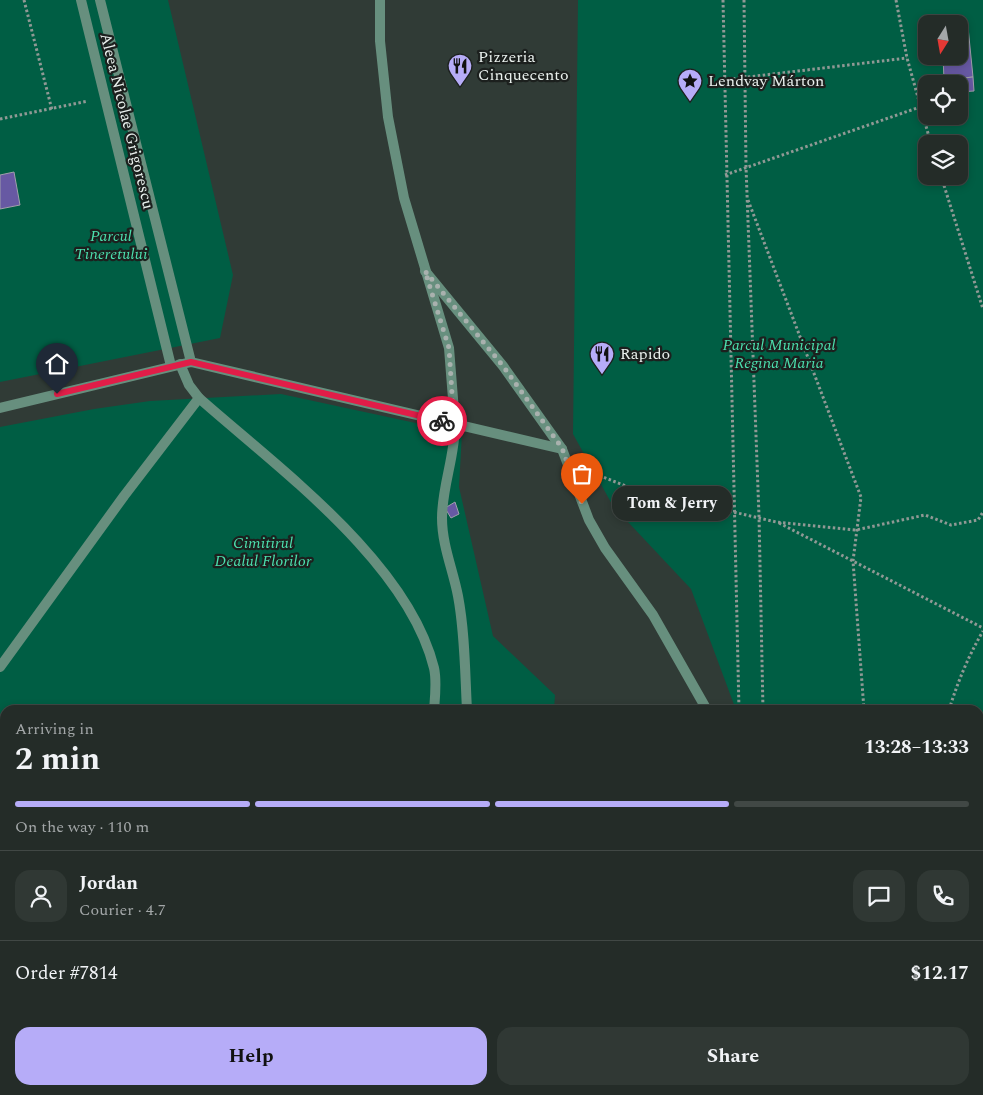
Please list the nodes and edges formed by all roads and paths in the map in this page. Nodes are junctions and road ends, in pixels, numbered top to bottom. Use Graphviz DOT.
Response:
graph roads {
  1 [pos="24,0"];
  2 [pos="81,0"];
  3 [pos="100,0"];
  4 [pos="380,0"];
  5 [pos="723,0"];
  6 [pos="744,0"];
  7 [pos="896,0"];
  8 [pos="908,58"];
  9 [pos="746,78"];
  10 [pos="723,80"];
  11 [pos="106,97"];
  12 [pos="918,99"];
  13 [pos="918,108"];
  14 [pos="52,110"];
  15 [pos="0,119"];
  16 [pos="746,167"];
  17 [pos="725,175"];
  18 [pos="945,185"];
  19 [pos="748,197"];
  20 [pos="425,271"];
  21 [pos="983,309"];
  22 [pos="191,362"];
  23 [pos="176,365"];
  24 [pos="200,398"];
  25 [pos="0,408"];
  26 [pos="454,424"];
  27 [pos="562,448"];
  28 [pos="567,463"];
  29 [pos="983,512"];
  30 [pos="736,513"];
  31 [pos="759,516"];
  32 [pos="776,522"];
  33 [pos="856,530"];
  34 [pos="853,561"];
  35 [pos="983,630"];
  36 [pos="0,667"];
  37 [pos="434,705"];
  38 [pos="467,705"];
  39 [pos="704,705"];
  40 [pos="739,705"];
  41 [pos="763,705"];
  42 [pos="864,705"];
  43 [pos="950,705"];
  1 -- 14 [label="path"];
  2 -- 11 [label="street, Aleea Nicolae Grigorescu"];
  3 -- 22 [label="street, Aleea Nicolae Grigorescu"];
  4 -- 20 [label="street"];
  5 -- 10 [label="path"];
  6 -- 9 [label="path"];
  7 -- 8 [label="path"];
  8 -- 9 [label="path"];
  8 -- 12 [label="path"];
  9 -- 10 [label="path"];
  9 -- 16 [label="path"];
  10 -- 17 [label="path"];
  11 -- 14 [label="path"];
  11 -- 23 [label="street, Aleea Nicolae Grigorescu"];
  13 -- 16 [label="path"];
  14 -- 15 [label="path"];
  16 -- 17 [label="path"];
  16 -- 19 [label="path"];
  17 -- 30 [label="path"];
  18 -- 21 [label="path"];
  19 -- 31 [label="path"];
  19 -- 33 [label="path"];
  20 -- 26 [label="street"];
  20 -- 27 [label="street"];
  22 -- 23 [label="street"];
  22 -- 26 [label="street"];
  23 -- 24 [label="street, Aleea Nicolae Grigorescu"];
  23 -- 25 [label="street"];
  24 -- 36 [label="street"];
  24 -- 37 [label="street, Aleea Nicolae Grigorescu"];
  26 -- 27 [label="street"];
  26 -- 38 [label="street"];
  27 -- 28 [label="street"];
  28 -- 30 [label="path"];
  28 -- 39 [label="street"];
  29 -- 33 [label="path"];
  30 -- 31 [label="path"];
  30 -- 40 [label="path"];
  31 -- 32 [label="path"];
  31 -- 41 [label="path"];
  32 -- 33 [label="path"];
  32 -- 34 [label="path"];
  33 -- 34 [label="path"];
  34 -- 35 [label="path"];
  34 -- 42 [label="path"];
  35 -- 43 [label="path"];
}
